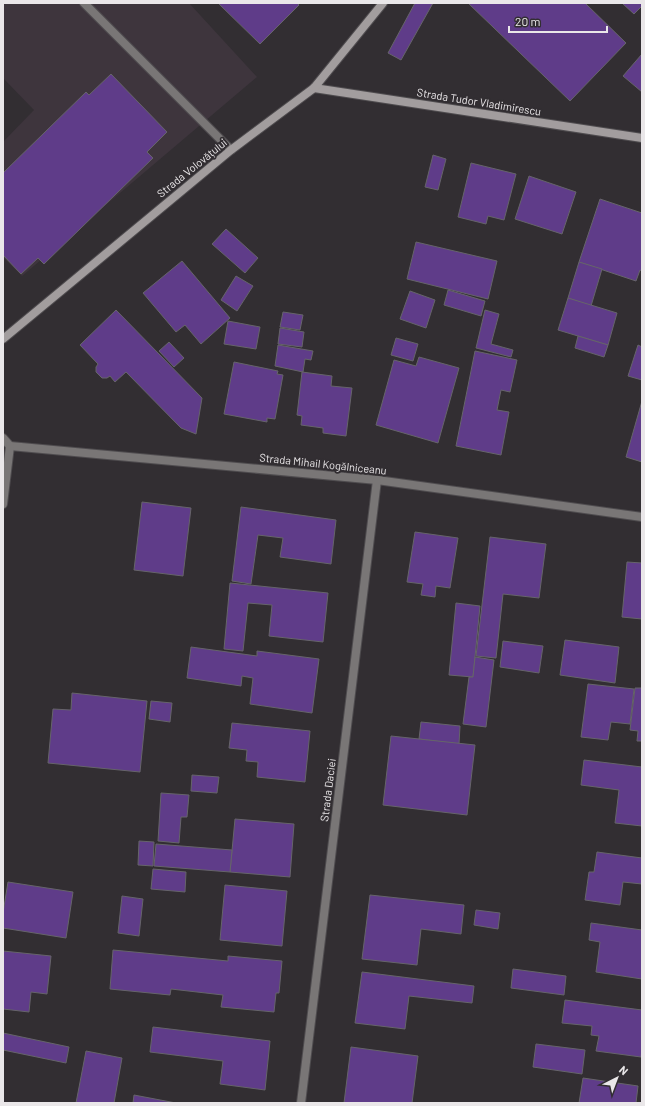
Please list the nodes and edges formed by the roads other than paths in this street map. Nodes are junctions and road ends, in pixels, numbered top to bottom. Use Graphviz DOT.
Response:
graph roads {
  1 [pos="84,3"];
  2 [pos="383,3"];
  3 [pos="314,88"];
  4 [pos="642,138"];
  5 [pos="231,150"];
  6 [pos="3,339"];
  7 [pos="3,438"];
  8 [pos="10,446"];
  9 [pos="377,480"];
  10 [pos="3,504"];
  11 [pos="642,517"];
  12 [pos="301,1103"];
  1 -- 5 [label="street"];
  2 -- 3 [label="main road, Strada Volovățului"];
  3 -- 4 [label="main road, Strada Tudor Vladimirescu"];
  3 -- 5 [label="main road, Strada Volovățului"];
  5 -- 6 [label="main road, Strada Volovățului"];
  7 -- 8 [label="street"];
  8 -- 9 [label="street, Strada Mihail Kogălniceanu"];
  8 -- 10 [label="street"];
  9 -- 11 [label="street, Strada Mihail Kogălniceanu"];
  9 -- 12 [label="street, Strada Daciei"];
}
